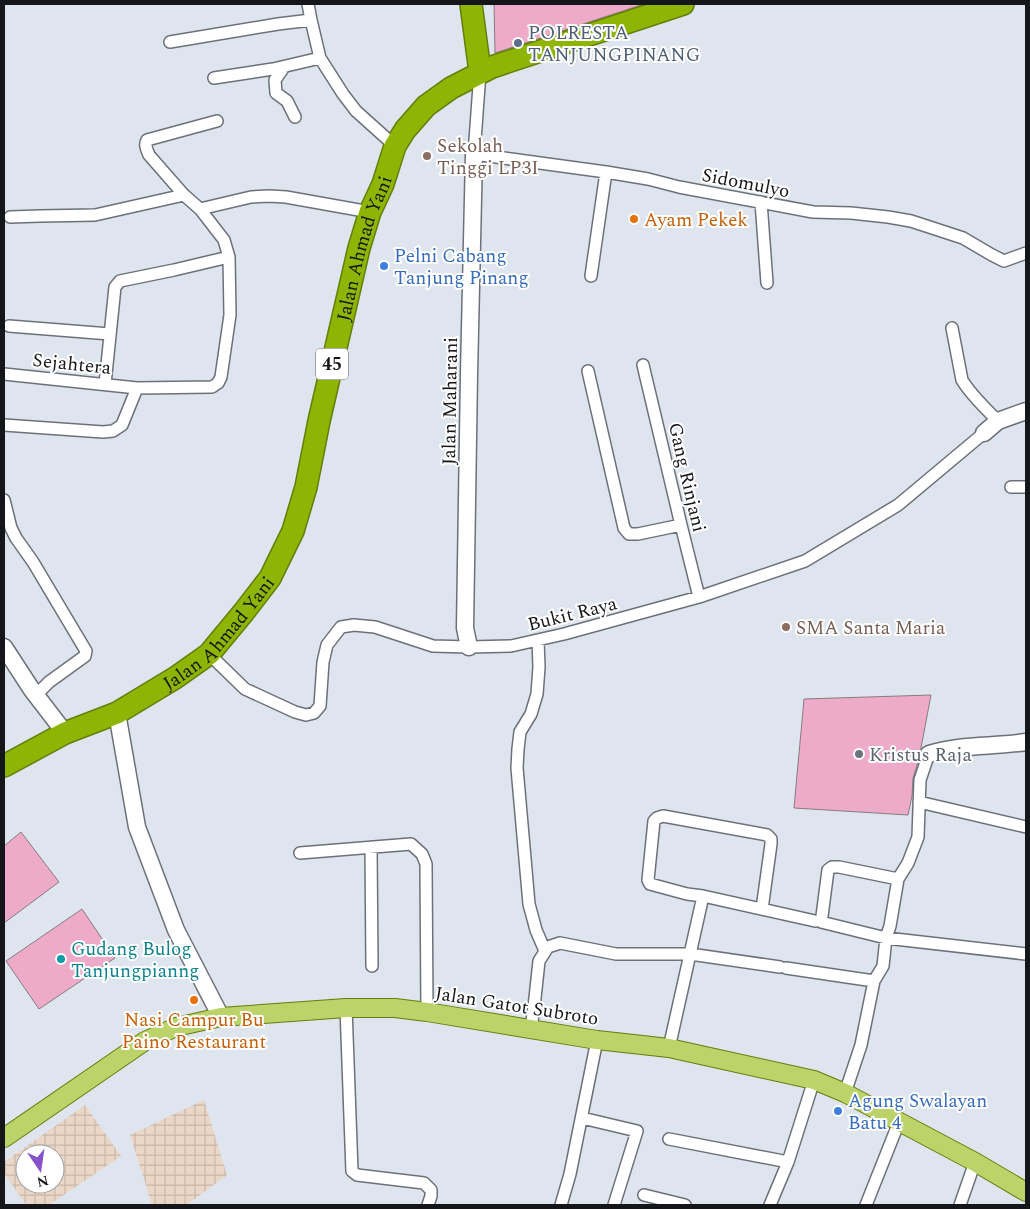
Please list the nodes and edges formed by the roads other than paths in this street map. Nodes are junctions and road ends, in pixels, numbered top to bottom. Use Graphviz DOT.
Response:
graph roads {
  1 [pos="308,4"];
  2 [pos="471,4"];
  3 [pos="683,4"];
  4 [pos="310,20"];
  5 [pos="170,42"];
  6 [pos="320,58"];
  7 [pos="284,67"];
  8 [pos="480,72"];
  9 [pos="214,78"];
  10 [pos="295,117"];
  11 [pos="217,121"];
  12 [pos="394,146"];
  13 [pos="474,154"];
  14 [pos="606,172"];
  15 [pos="184,195"];
  16 [pos="761,202"];
  17 [pos="200,209"];
  18 [pos="370,212"];
  19 [pos="10,217"];
  20 [pos="1026,253"];
  21 [pos="229,257"];
  22 [pos="591,276"];
  23 [pos="768,283"];
  24 [pos="9,326"];
  25 [pos="952,328"];
  26 [pos="110,334"];
  27 [pos="643,365"];
  28 [pos="588,372"];
  29 [pos="4,374"];
  30 [pos="105,384"];
  31 [pos="137,388"];
  32 [pos="1026,411"];
  33 [pos="998,421"];
  34 [pos="4,425"];
  35 [pos="984,433"];
  36 [pos="1010,487"];
  37 [pos="1026,487"];
  38 [pos="4,500"];
  39 [pos="681,525"];
  40 [pos="699,597"];
  41 [pos="538,640"];
  42 [pos="4,647"];
  43 [pos="469,647"];
  44 [pos="210,654"];
  45 [pos="36,695"];
  46 [pos="117,713"];
  47 [pos="65,733"];
  48 [pos="1026,742"];
  49 [pos="928,756"];
  50 [pos="4,766"];
  51 [pos="919,802"];
  52 [pos="1026,827"];
  53 [pos="371,847"];
  54 [pos="300,853"];
  55 [pos="898,879"];
  56 [pos="703,896"];
  57 [pos="762,909"];
  58 [pos="819,920"];
  59 [pos="886,938"];
  60 [pos="545,951"];
  61 [pos="690,954"];
  62 [pos="1026,954"];
  63 [pos="372,966"];
  64 [pos="874,981"];
  65 [pos="346,1008"];
  66 [pos="427,1012"];
  67 [pos="221,1017"];
  68 [pos="530,1029"];
  69 [pos="597,1040"];
  70 [pos="669,1048"];
  71 [pos="814,1080"];
  72 [pos="845,1093"];
  73 [pos="582,1118"];
  74 [pos="900,1122"];
  75 [pos="4,1138"];
  76 [pos="669,1139"];
  77 [pos="788,1162"];
  78 [pos="975,1162"];
  79 [pos="1026,1192"];
  80 [pos="644,1195"];
  81 [pos="428,1205"];
  82 [pos="561,1205"];
  83 [pos="614,1205"];
  84 [pos="685,1205"];
  85 [pos="770,1205"];
  86 [pos="866,1205"];
  87 [pos="960,1205"];
  1 -- 4 [label="street"];
  2 -- 8 [label="highway"];
  3 -- 8 [label="highway, Jalan Ahmad Yani / 45"];
  4 -- 5 [label="street"];
  4 -- 6 [label="street"];
  6 -- 7 [label="street"];
  6 -- 12 [label="street"];
  7 -- 9 [label="street"];
  7 -- 10 [label="street"];
  8 -- 12 [label="highway, Jalan Ahmad Yani / 45"];
  8 -- 13 [label="street"];
  11 -- 15 [label="street"];
  12 -- 18 [label="highway, Jalan Ahmad Yani / 45"];
  13 -- 14 [label="street, Sidomulyo"];
  13 -- 43 [label="street, Jalan Maharani"];
  14 -- 16 [label="street, Sidomulyo"];
  14 -- 22 [label="street"];
  15 -- 17 [label="street"];
  15 -- 19 [label="street"];
  16 -- 20 [label="street, Sidomulyo"];
  16 -- 23 [label="street"];
  17 -- 18 [label="street"];
  17 -- 21 [label="street"];
  18 -- 44 [label="highway, Jalan Ahmad Yani / 45"];
  21 -- 26 [label="street"];
  21 -- 31 [label="street, Sejahtera"];
  24 -- 26 [label="street"];
  25 -- 33 [label="street"];
  26 -- 30 [label="street"];
  27 -- 39 [label="street, Gang Rinjani"];
  28 -- 39 [label="street"];
  29 -- 30 [label="street, Sejahtera"];
  30 -- 31 [label="street, Sejahtera"];
  31 -- 34 [label="street"];
  32 -- 33 [label="street"];
  33 -- 35 [label="street"];
  35 -- 40 [label="street, Bukit Raya"];
  36 -- 37 [label="street"];
  38 -- 45 [label="street"];
  39 -- 40 [label="street, Gang Rinjani"];
  40 -- 41 [label="street, Bukit Raya"];
  41 -- 43 [label="street, Bukit Raya"];
  41 -- 60 [label="street"];
  42 -- 45 [label="street"];
  43 -- 44 [label="street, Bukit Raya"];
  44 -- 46 [label="highway, Jalan Ahmad Yani / 45"];
  45 -- 47 [label="street"];
  46 -- 47 [label="highway, Jalan Ahmad Yani / 45"];
  46 -- 67 [label="street"];
  47 -- 50 [label="highway, Jalan Ahmad Yani / 45"];
  48 -- 49 [label="street"];
  49 -- 51 [label="street"];
  51 -- 52 [label="street"];
  51 -- 55 [label="street"];
  53 -- 54 [label="street"];
  53 -- 63 [label="street"];
  53 -- 66 [label="street"];
  55 -- 58 [label="street"];
  55 -- 59 [label="street"];
  56 -- 57 [label="street"];
  56 -- 57 [label="street"];
  56 -- 61 [label="street"];
  57 -- 58 [label="street"];
  58 -- 59 [label="street"];
  59 -- 62 [label="street"];
  59 -- 64 [label="street"];
  60 -- 61 [label="street"];
  60 -- 68 [label="street"];
  61 -- 64 [label="street"];
  61 -- 70 [label="street"];
  64 -- 72 [label="street"];
  65 -- 66 [label="main road, Jalan Gatot Subroto"];
  65 -- 67 [label="main road, Jalan Gatot Subroto"];
  65 -- 81 [label="street"];
  66 -- 68 [label="main road, Jalan Gatot Subroto"];
  67 -- 75 [label="main road, Jalan Gatot Subroto"];
  68 -- 69 [label="main road, Jalan Gatot Subroto"];
  69 -- 70 [label="main road, Jalan Gatot Subroto"];
  69 -- 73 [label="street"];
  70 -- 71 [label="main road, Jalan Gatot Subroto"];
  71 -- 72 [label="main road, Jalan Gatot Subroto"];
  71 -- 77 [label="street"];
  72 -- 74 [label="main road, Jalan Gatot Subroto"];
  73 -- 82 [label="street"];
  73 -- 83 [label="street"];
  74 -- 78 [label="main road, Jalan Gatot Subroto"];
  74 -- 86 [label="street"];
  76 -- 77 [label="street"];
  77 -- 85 [label="street"];
  78 -- 79 [label="main road, Jalan Gatot Subroto"];
  78 -- 87 [label="street"];
  80 -- 84 [label="street"];
}
